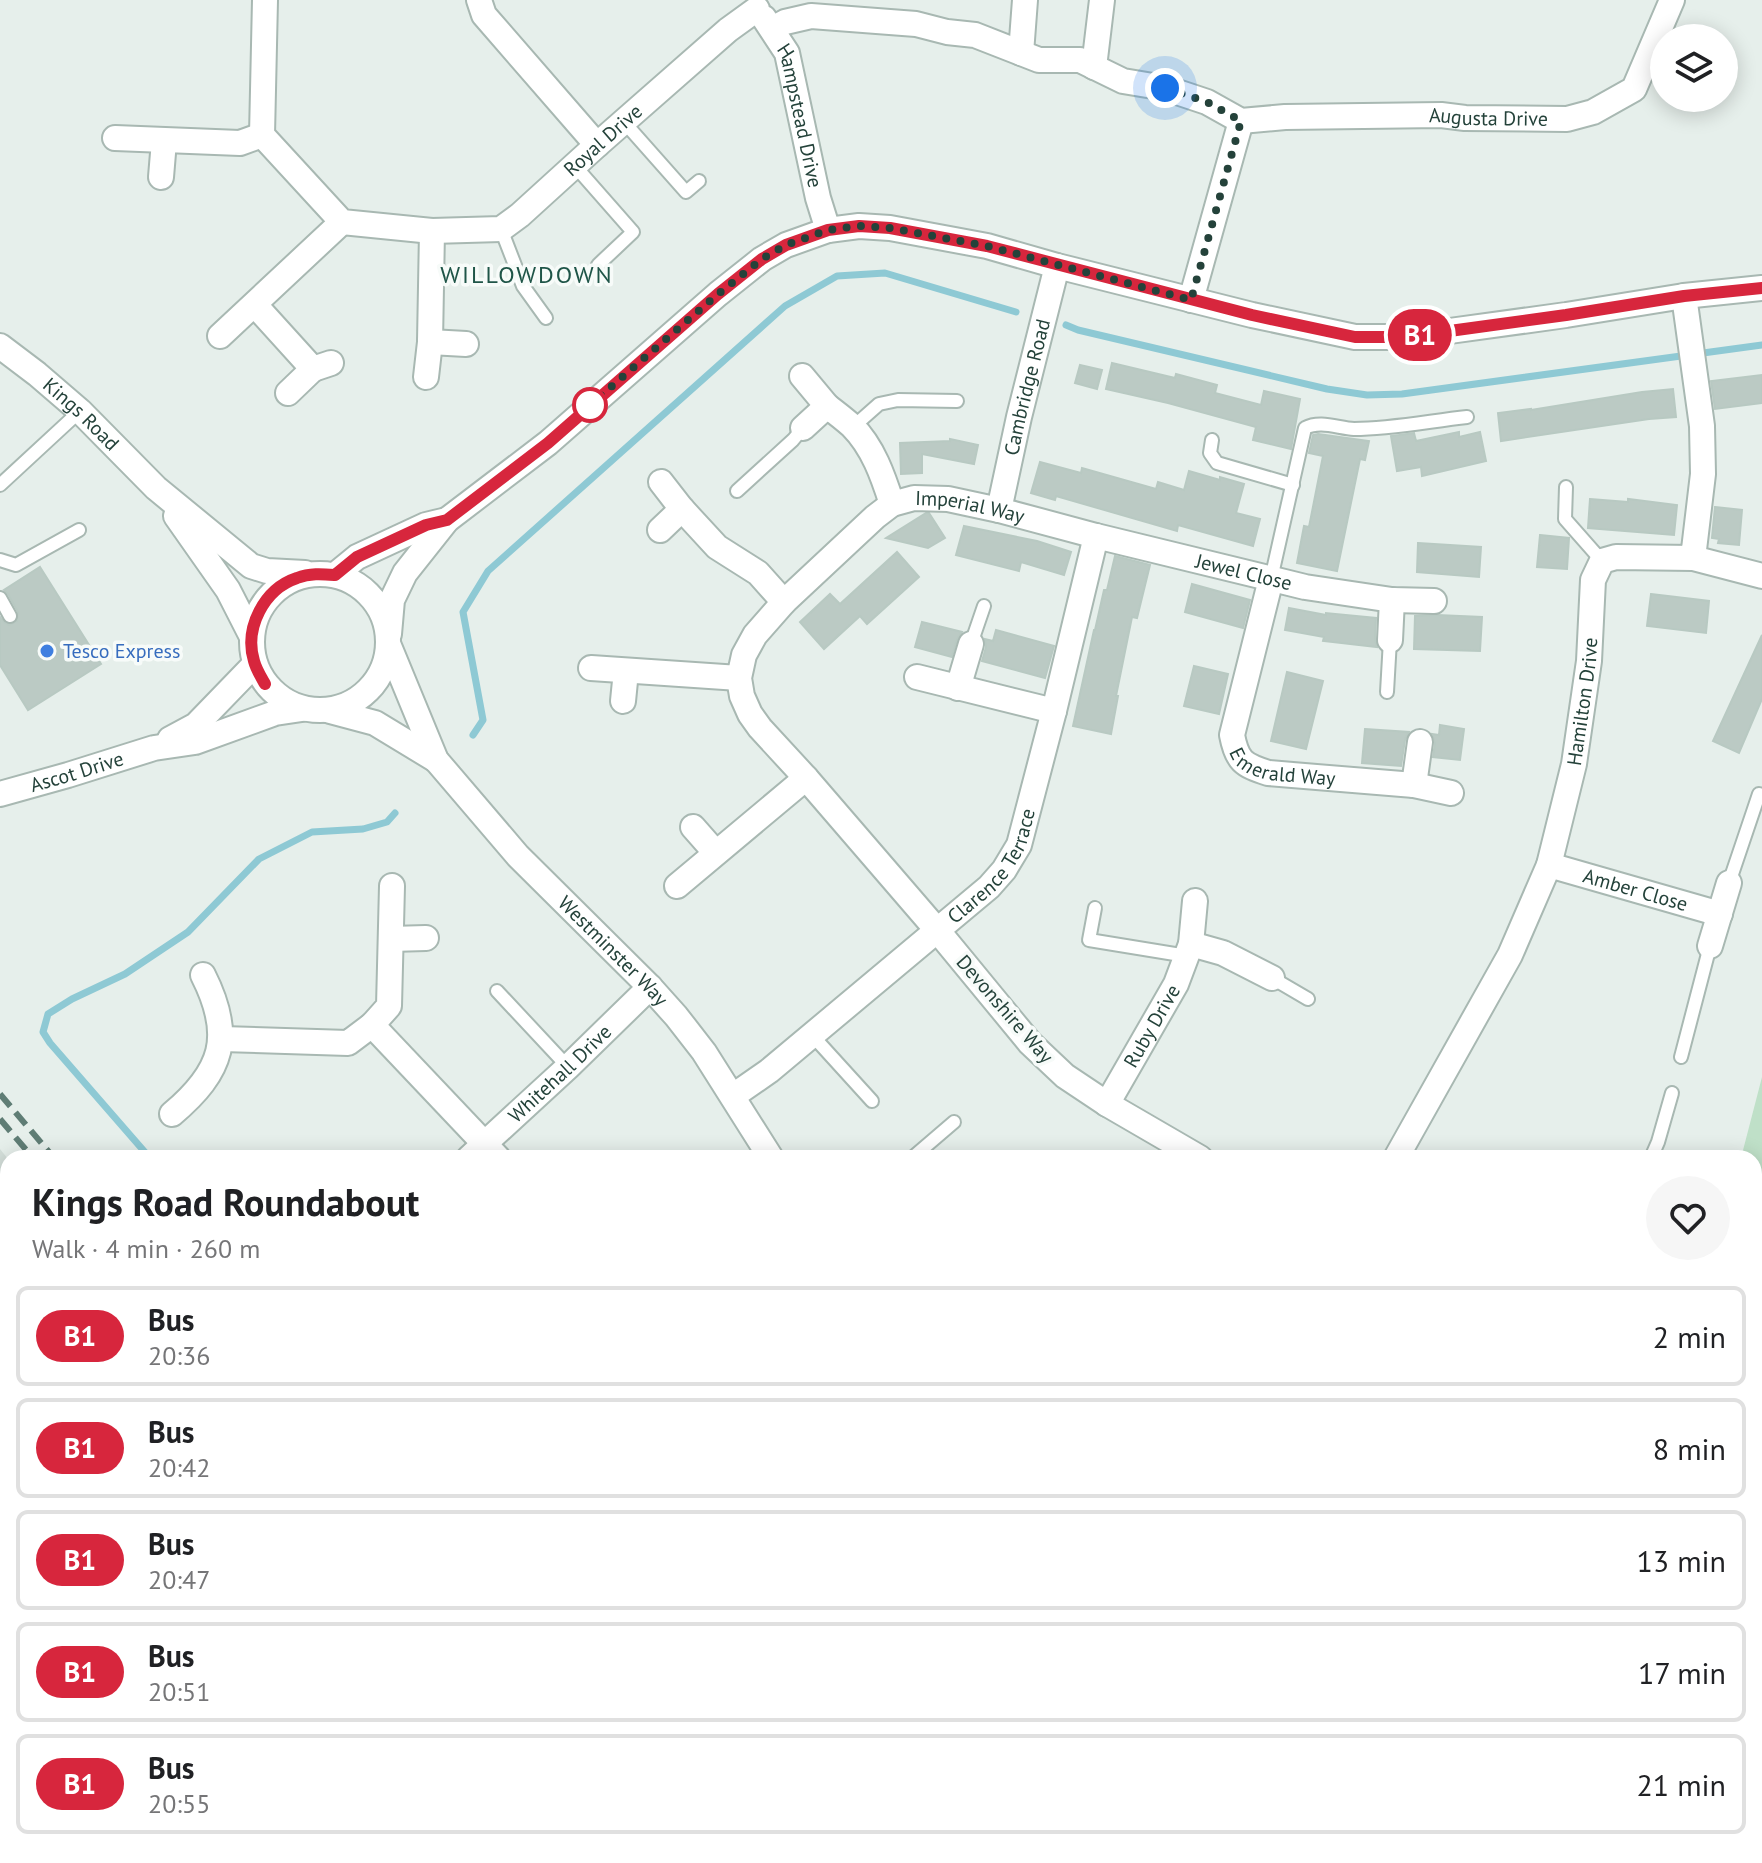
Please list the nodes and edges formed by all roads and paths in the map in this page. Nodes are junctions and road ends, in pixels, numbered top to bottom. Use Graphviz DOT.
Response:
graph roads {
  1 [pos="265,0"];
  2 [pos="479,0"];
  3 [pos="1025,0"];
  4 [pos="1102,0"];
  5 [pos="1672,0"];
  6 [pos="760,13"];
  7 [pos="1021,53"];
  8 [pos="1094,67"];
  9 [pos="1241,121"];
  10 [pos="624,122"];
  11 [pos="262,135"];
  12 [pos="115,138"];
  13 [pos="164,141"];
  14 [pos="597,145"];
  15 [pos="575,166"];
  16 [pos="161,177"];
  17 [pos="699,181"];
  18 [pos="342,222"];
  19 [pos="501,229"];
  20 [pos="828,230"];
  21 [pos="432,231"];
  22 [pos="598,265"];
  23 [pos="1057,266"];
  24 [pos="1762,288"];
  25 [pos="1684,296"];
  26 [pos="1191,300"];
  27 [pos="255,305"];
  28 [pos="546,318"];
  29 [pos="220,336"];
  30 [pos="430,342"];
  31 [pos="466,344"];
  32 [pos="0,346"];
  33 [pos="802,376"];
  34 [pos="426,377"];
  35 [pos="288,393"];
  36 [pos="957,401"];
  37 [pos="827,406"];
  38 [pos="80,411"];
  39 [pos="1467,417"];
  40 [pos="853,427"];
  41 [pos="803,428"];
  42 [pos="1212,440"];
  43 [pos="661,482"];
  44 [pos="0,485"];
  45 [pos="1293,485"];
  46 [pos="1566,487"];
  47 [pos="156,488"];
  48 [pos="737,491"];
  49 [pos="892,504"];
  50 [pos="682,509"];
  51 [pos="999,510"];
  52 [pos="447,520"];
  53 [pos="79,530"];
  54 [pos="660,530"];
  55 [pos="1096,536"];
  56 [pos="1693,558"];
  57 [pos="0,561"];
  58 [pos="1602,561"];
  59 [pos="325,574"];
  60 [pos="1762,576"];
  61 [pos="1271,579"];
  62 [pos="0,598"];
  63 [pos="1392,600"];
  64 [pos="1434,601"];
  65 [pos="784,602"];
  66 [pos="984,606"];
  67 [pos="10,616"];
  68 [pos="252,637"];
  69 [pos="389,640"];
  70 [pos="1390,640"];
  71 [pos="971,644"];
  72 [pos="255,664"];
  73 [pos="591,668"];
  74 [pos="626,671"];
  75 [pos="917,677"];
  76 [pos="739,678"];
  77 [pos="958,688"];
  78 [pos="1387,692"];
  79 [pos="623,701"];
  80 [pos="302,709"];
  81 [pos="330,711"];
  82 [pos="1054,711"];
  83 [pos="1420,742"];
  84 [pos="154,748"];
  85 [pos="436,760"];
  86 [pos="806,778"];
  87 [pos="1414,785"];
  88 [pos="1451,793"];
  89 [pos="0,794"];
  90 [pos="1759,794"];
  91 [pos="693,827"];
  92 [pos="715,852"];
  93 [pos="1549,865"];
  94 [pos="1729,883"];
  95 [pos="392,886"];
  96 [pos="677,886"];
  97 [pos="1195,901"];
  98 [pos="1095,908"];
  99 [pos="1720,914"];
  100 [pos="937,930"];
  101 [pos="426,938"];
  102 [pos="391,939"];
  103 [pos="1710,946"];
  104 [pos="1189,950"];
  105 [pos="203,975"];
  106 [pos="1272,978"];
  107 [pos="650,987"];
  108 [pos="497,991"];
  109 [pos="1308,999"];
  110 [pos="372,1025"];
  111 [pos="812,1035"];
  112 [pos="222,1039"];
  113 [pos="1681,1057"];
  114 [pos="568,1067"];
  115 [pos="1672,1093"];
  116 [pos="733,1096"];
  117 [pos="872,1101"];
  118 [pos="1107,1104"];
  119 [pos="172,1114"];
  120 [pos="954,1122"];
  121 [pos="481,1150"];
  122 [pos="487,1150"];
  123 [pos="766,1150"];
  124 [pos="921,1150"];
  125 [pos="1167,1150"];
  126 [pos="1404,1150"];
  127 [pos="1654,1150"];
  1 -- 11 [label="street"];
  2 -- 14 [label="street"];
  3 -- 7 [label="street"];
  4 -- 8 [label="street"];
  5 -- 9 [label="street, Augusta Drive"];
  6 -- 7 [label="street"];
  6 -- 10 [label="street, Royal Drive"];
  6 -- 20 [label="street, Hampstead Drive"];
  7 -- 8 [label="street"];
  8 -- 9 [label="street"];
  9 -- 26 [label="street"];
  10 -- 14 [label="street, Royal Drive"];
  10 -- 17 [label="lane"];
  11 -- 13 [label="street"];
  11 -- 18 [label="street"];
  12 -- 13 [label="street"];
  13 -- 16 [label="street"];
  14 -- 15 [label="street, Royal Drive"];
  15 -- 19 [label="street, Royal Drive"];
  15 -- 22 [label="lane"];
  18 -- 21 [label="street"];
  18 -- 27 [label="street"];
  19 -- 21 [label="street"];
  19 -- 28 [label="lane"];
  20 -- 23 [label="street"];
  20 -- 52 [label="street"];
  21 -- 30 [label="street"];
  23 -- 26 [label="street"];
  23 -- 51 [label="street, Cambridge Road"];
  24 -- 25 [label="street"];
  25 -- 26 [label="street"];
  25 -- 56 [label="street"];
  27 -- 29 [label="street"];
  27 -- 35 [label="street"];
  30 -- 31 [label="street"];
  30 -- 34 [label="street"];
  32 -- 38 [label="street, Kings Road"];
  33 -- 37 [label="street"];
  36 -- 40 [label="lane"];
  37 -- 40 [label="street"];
  37 -- 41 [label="street"];
  38 -- 44 [label="lane"];
  38 -- 47 [label="street, Kings Road"];
  39 -- 45 [label="lane"];
  40 -- 49 [label="street"];
  41 -- 48 [label="lane"];
  42 -- 45 [label="lane"];
  43 -- 50 [label="street"];
  45 -- 61 [label="lane"];
  46 -- 58 [label="lane"];
  47 -- 59 [label="street, Kings Road"];
  47 -- 68 [label="street, Kings Road"];
  49 -- 51 [label="street, Imperial Way"];
  49 -- 65 [label="street, Imperial Way"];
  50 -- 54 [label="street"];
  50 -- 65 [label="street"];
  51 -- 55 [label="street, Imperial Way"];
  52 -- 59 [label="street"];
  52 -- 69 [label="street"];
  53 -- 57 [label="lane"];
  55 -- 61 [label="street, Jewel Close"];
  55 -- 82 [label="street, Clarence Terrace"];
  56 -- 58 [label="street"];
  56 -- 60 [label="street"];
  58 -- 93 [label="street, Hamilton Drive"];
  59 -- 68 [label="street"];
  59 -- 69 [label="street"];
  61 -- 63 [label="street, Jewel Close"];
  61 -- 87 [label="street, Emerald Way"];
  62 -- 67 [label="lane"];
  63 -- 64 [label="street, Jewel Close"];
  63 -- 70 [label="street"];
  65 -- 76 [label="street, Imperial Way"];
  66 -- 71 [label="lane"];
  68 -- 72 [label="street"];
  69 -- 81 [label="street"];
  69 -- 85 [label="street, Westminster Way"];
  70 -- 78 [label="lane"];
  71 -- 77 [label="street"];
  72 -- 80 [label="street"];
  72 -- 84 [label="street"];
  73 -- 74 [label="street"];
  74 -- 76 [label="street"];
  74 -- 79 [label="street"];
  75 -- 77 [label="street"];
  76 -- 86 [label="street"];
  77 -- 82 [label="street"];
  80 -- 81 [label="street"];
  80 -- 84 [label="street"];
  81 -- 85 [label="street, Westminster Way"];
  82 -- 100 [label="street, Clarence Terrace"];
  83 -- 87 [label="street"];
  84 -- 89 [label="street, Ascot Drive"];
  85 -- 107 [label="street, Westminster Way"];
  86 -- 92 [label="street"];
  86 -- 100 [label="street"];
  87 -- 88 [label="street, Emerald Way"];
  90 -- 94 [label="lane"];
  91 -- 92 [label="street"];
  92 -- 96 [label="street"];
  93 -- 99 [label="street, Amber Close"];
  93 -- 126 [label="street, Hamilton Drive"];
  94 -- 99 [label="street"];
  95 -- 102 [label="street"];
  97 -- 104 [label="street, Ruby Drive"];
  98 -- 104 [label="lane"];
  99 -- 103 [label="street"];
  100 -- 111 [label="street, Clarence Terrace"];
  100 -- 118 [label="street, Devonshire Way"];
  101 -- 102 [label="street"];
  102 -- 110 [label="street"];
  103 -- 113 [label="lane"];
  104 -- 106 [label="street"];
  104 -- 118 [label="street, Ruby Drive"];
  105 -- 112 [label="street"];
  106 -- 109 [label="lane"];
  107 -- 114 [label="street, Whitehall Drive"];
  107 -- 116 [label="street, Westminster Way"];
  108 -- 114 [label="lane"];
  110 -- 112 [label="street"];
  110 -- 121 [label="street"];
  111 -- 116 [label="street, Clarence Terrace"];
  111 -- 117 [label="lane"];
  112 -- 119 [label="street"];
  114 -- 122 [label="street, Whitehall Drive"];
  115 -- 127 [label="lane"];
  116 -- 123 [label="street, Westminster Way"];
  118 -- 125 [label="street, Devonshire Way"];
  120 -- 124 [label="lane"];
}
